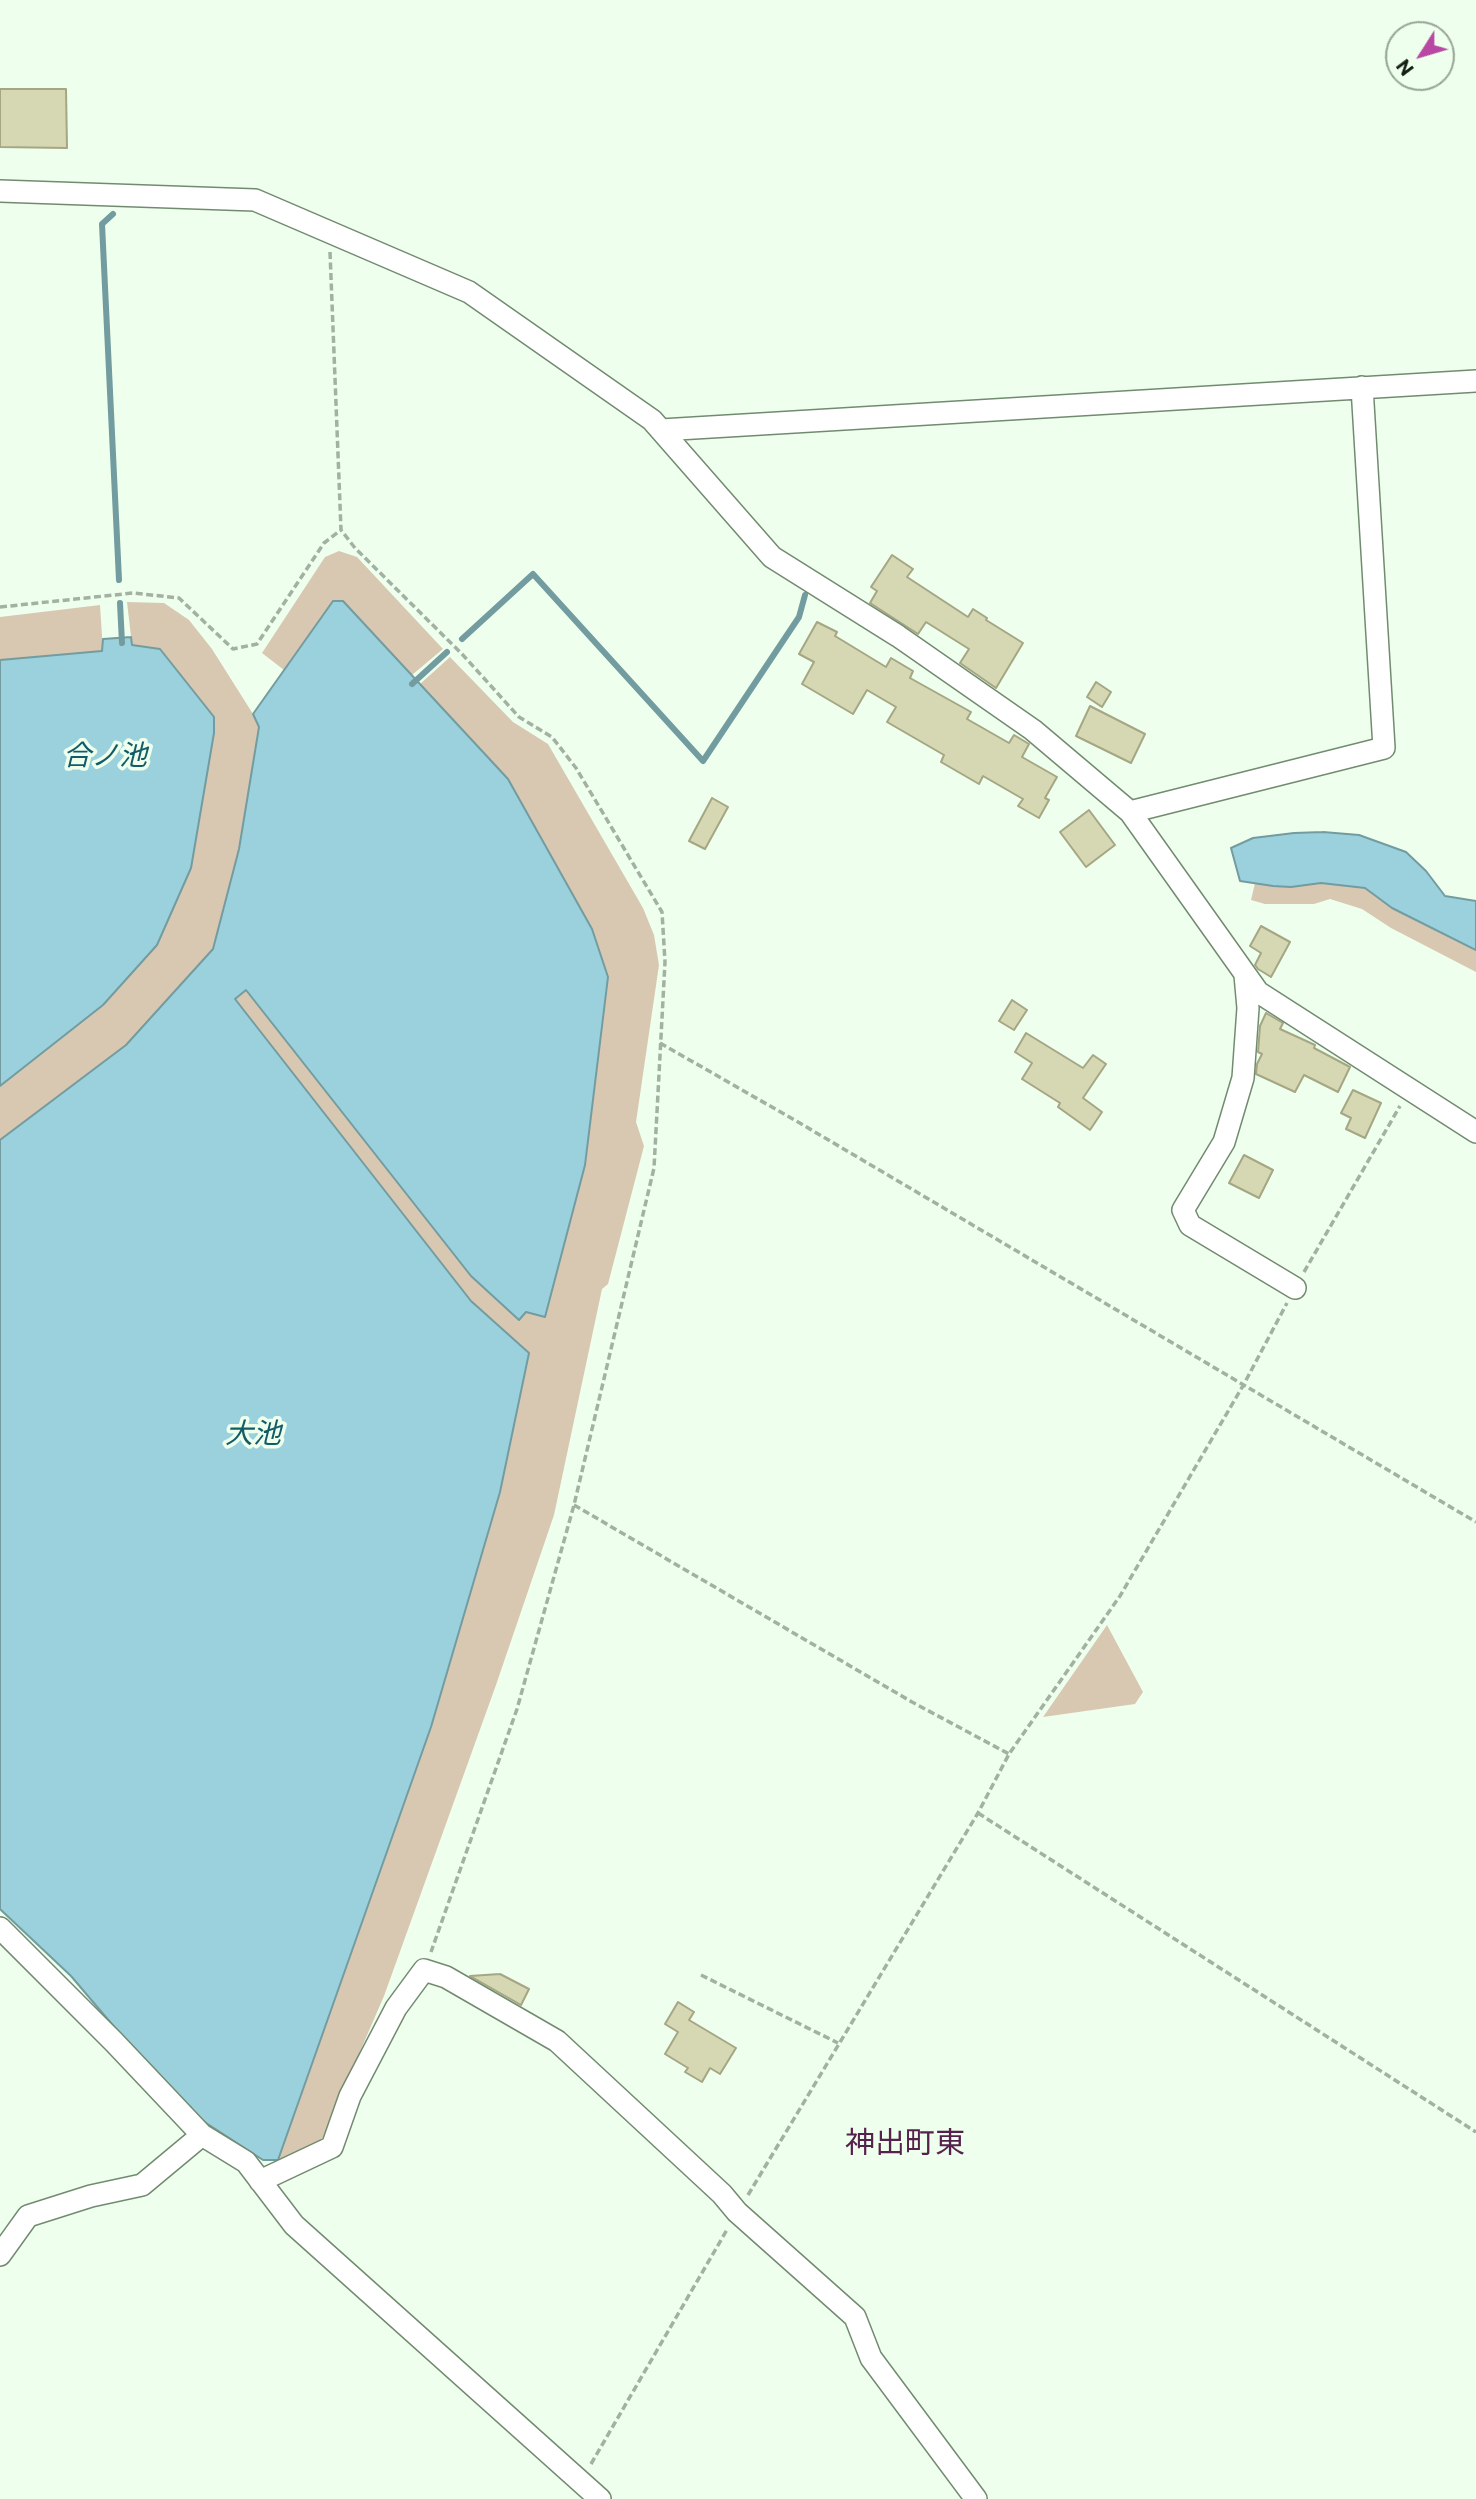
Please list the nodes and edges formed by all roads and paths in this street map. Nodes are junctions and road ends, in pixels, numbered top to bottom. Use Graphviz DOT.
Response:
graph roads {
  1 [pos="0,191"];
  2 [pos="329,232"];
  3 [pos="1476,381"];
  4 [pos="1363,387"];
  5 [pos="661,430"];
  6 [pos="341,530"];
  7 [pos="0,607"];
  8 [pos="1130,811"];
  9 [pos="1245,975"];
  10 [pos="660,1043"];
  11 [pos="1409,1090"];
  12 [pos="1476,1132"];
  13 [pos="1295,1288"];
  14 [pos="1244,1384"];
  15 [pos="574,1505"];
  16 [pos="1476,1522"];
  17 [pos="1009,1754"];
  18 [pos="978,1813"];
  19 [pos="0,1928"];
  20 [pos="424,1970"];
  21 [pos="701,1975"];
  22 [pos="838,2043"];
  23 [pos="1476,2132"];
  24 [pos="202,2135"];
  25 [pos="260,2181"];
  26 [pos="737,2212"];
  27 [pos="0,2255"];
  28 [pos="581,2482"];
  29 [pos="600,2499"];
  30 [pos="976,2499"];
  1 -- 2 [label="street"];
  2 -- 5 [label="street"];
  2 -- 6 [label="path"];
  3 -- 4 [label="street"];
  4 -- 5 [label="street"];
  4 -- 8 [label="street"];
  5 -- 8 [label="street"];
  6 -- 7 [label="path"];
  6 -- 10 [label="path"];
  8 -- 9 [label="street"];
  9 -- 11 [label="street"];
  9 -- 13 [label="street"];
  10 -- 14 [label="path"];
  10 -- 15 [label="path"];
  11 -- 12 [label="street"];
  11 -- 13 [label="path"];
  13 -- 14 [label="path"];
  14 -- 16 [label="path"];
  14 -- 17 [label="path"];
  15 -- 17 [label="path"];
  15 -- 20 [label="path"];
  17 -- 18 [label="path"];
  18 -- 22 [label="path"];
  18 -- 23 [label="path"];
  19 -- 24 [label="street"];
  20 -- 25 [label="street"];
  20 -- 26 [label="street"];
  21 -- 22 [label="path"];
  22 -- 26 [label="path"];
  24 -- 25 [label="street"];
  24 -- 27 [label="street"];
  25 -- 28 [label="street"];
  26 -- 28 [label="path"];
  26 -- 30 [label="street"];
  28 -- 29 [label="street"];
}
